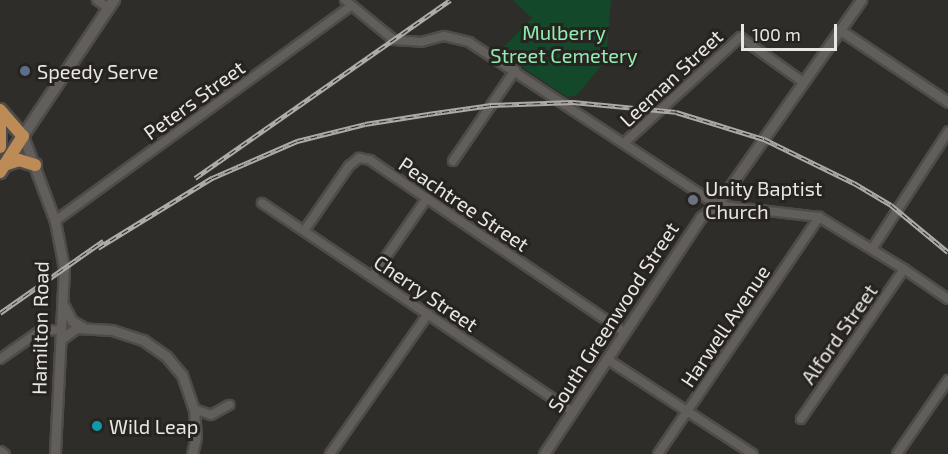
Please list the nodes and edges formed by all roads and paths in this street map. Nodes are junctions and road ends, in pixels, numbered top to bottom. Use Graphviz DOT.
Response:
graph roads {
  1 [pos="97,0"];
  2 [pos="861,0"];
  3 [pos="348,3"];
  4 [pos="111,4"];
  5 [pos="840,30"];
  6 [pos="515,70"];
  7 [pos="803,82"];
  8 [pos="948,102"];
  9 [pos="0,110"];
  10 [pos="0,121"];
  11 [pos="948,132"];
  12 [pos="23,136"];
  13 [pos="624,143"];
  14 [pos="0,147"];
  15 [pos="453,162"];
  16 [pos="34,165"];
  17 [pos="2,169"];
  18 [pos="426,198"];
  19 [pos="262,203"];
  20 [pos="717,206"];
  21 [pos="819,217"];
  22 [pos="55,221"];
  23 [pos="304,231"];
  24 [pos="872,249"];
  25 [pos="904,269"];
  26 [pos="372,277"];
  27 [pos="948,299"];
  28 [pos="63,303"];
  29 [pos="428,314"];
  30 [pos="84,328"];
  31 [pos="624,332"];
  32 [pos="62,334"];
  33 [pos="0,359"];
  34 [pos="607,359"];
  35 [pos="948,380"];
  36 [pos="229,405"];
  37 [pos="195,409"];
  38 [pos="572,411"];
  39 [pos="687,411"];
  40 [pos="801,419"];
  41 [pos="0,451"];
  42 [pos="4,454"];
  43 [pos="55,454"];
  44 [pos="192,454"];
  45 [pos="330,454"];
  46 [pos="544,454"];
  47 [pos="658,454"];
  48 [pos="753,454"];
  49 [pos="897,454"];
  1 -- 4 [label="street"];
  2 -- 5 [label="street, South Greenwood Street"];
  3 -- 6 [label="street"];
  3 -- 22 [label="street, Peters Street"];
  4 -- 12 [label="main road"];
  5 -- 7 [label="street, South Greenwood Street"];
  5 -- 8 [label="street"];
  6 -- 13 [label="street"];
  6 -- 15 [label="street"];
  7 -- 13 [label="street, Leeman Street"];
  7 -- 20 [label="street, South Greenwood Street"];
  9 -- 12 [label="highway, Hamilton Road"];
  10 -- 14 [label="highway"];
  11 -- 24 [label="street"];
  12 -- 16 [label="street, Hamilton Road"];
  12 -- 17 [label="highway"];
  13 -- 20 [label="street"];
  16 -- 17 [label="highway"];
  16 -- 22 [label="street, Hamilton Road"];
  18 -- 23 [label="street, Peachtree Street"];
  18 -- 26 [label="street"];
  18 -- 31 [label="street, Peachtree Street"];
  19 -- 23 [label="street, Cherry Street"];
  20 -- 21 [label="street"];
  20 -- 31 [label="street, South Greenwood Street"];
  21 -- 24 [label="street"];
  21 -- 39 [label="street, Harwell Avenue"];
  22 -- 28 [label="street, Hamilton Road"];
  23 -- 26 [label="street, Cherry Street"];
  24 -- 25 [label="street"];
  25 -- 27 [label="street"];
  25 -- 40 [label="street, Alford Street"];
  26 -- 29 [label="street, Cherry Street"];
  28 -- 30 [label="street"];
  28 -- 32 [label="street, Hamilton Road"];
  29 -- 38 [label="street, Cherry Street"];
  29 -- 45 [label="street"];
  30 -- 32 [label="street"];
  30 -- 37 [label="street"];
  31 -- 34 [label="street, South Greenwood Street"];
  32 -- 33 [label="street"];
  32 -- 43 [label="street, Hamilton Road"];
  34 -- 38 [label="street, South Greenwood Street"];
  34 -- 39 [label="street"];
  35 -- 49 [label="street"];
  36 -- 37 [label="street"];
  37 -- 44 [label="street"];
  38 -- 46 [label="street, South Greenwood Street"];
  39 -- 47 [label="street, Harwell Avenue"];
  39 -- 48 [label="street"];
  41 -- 42 [label="street"];
}
